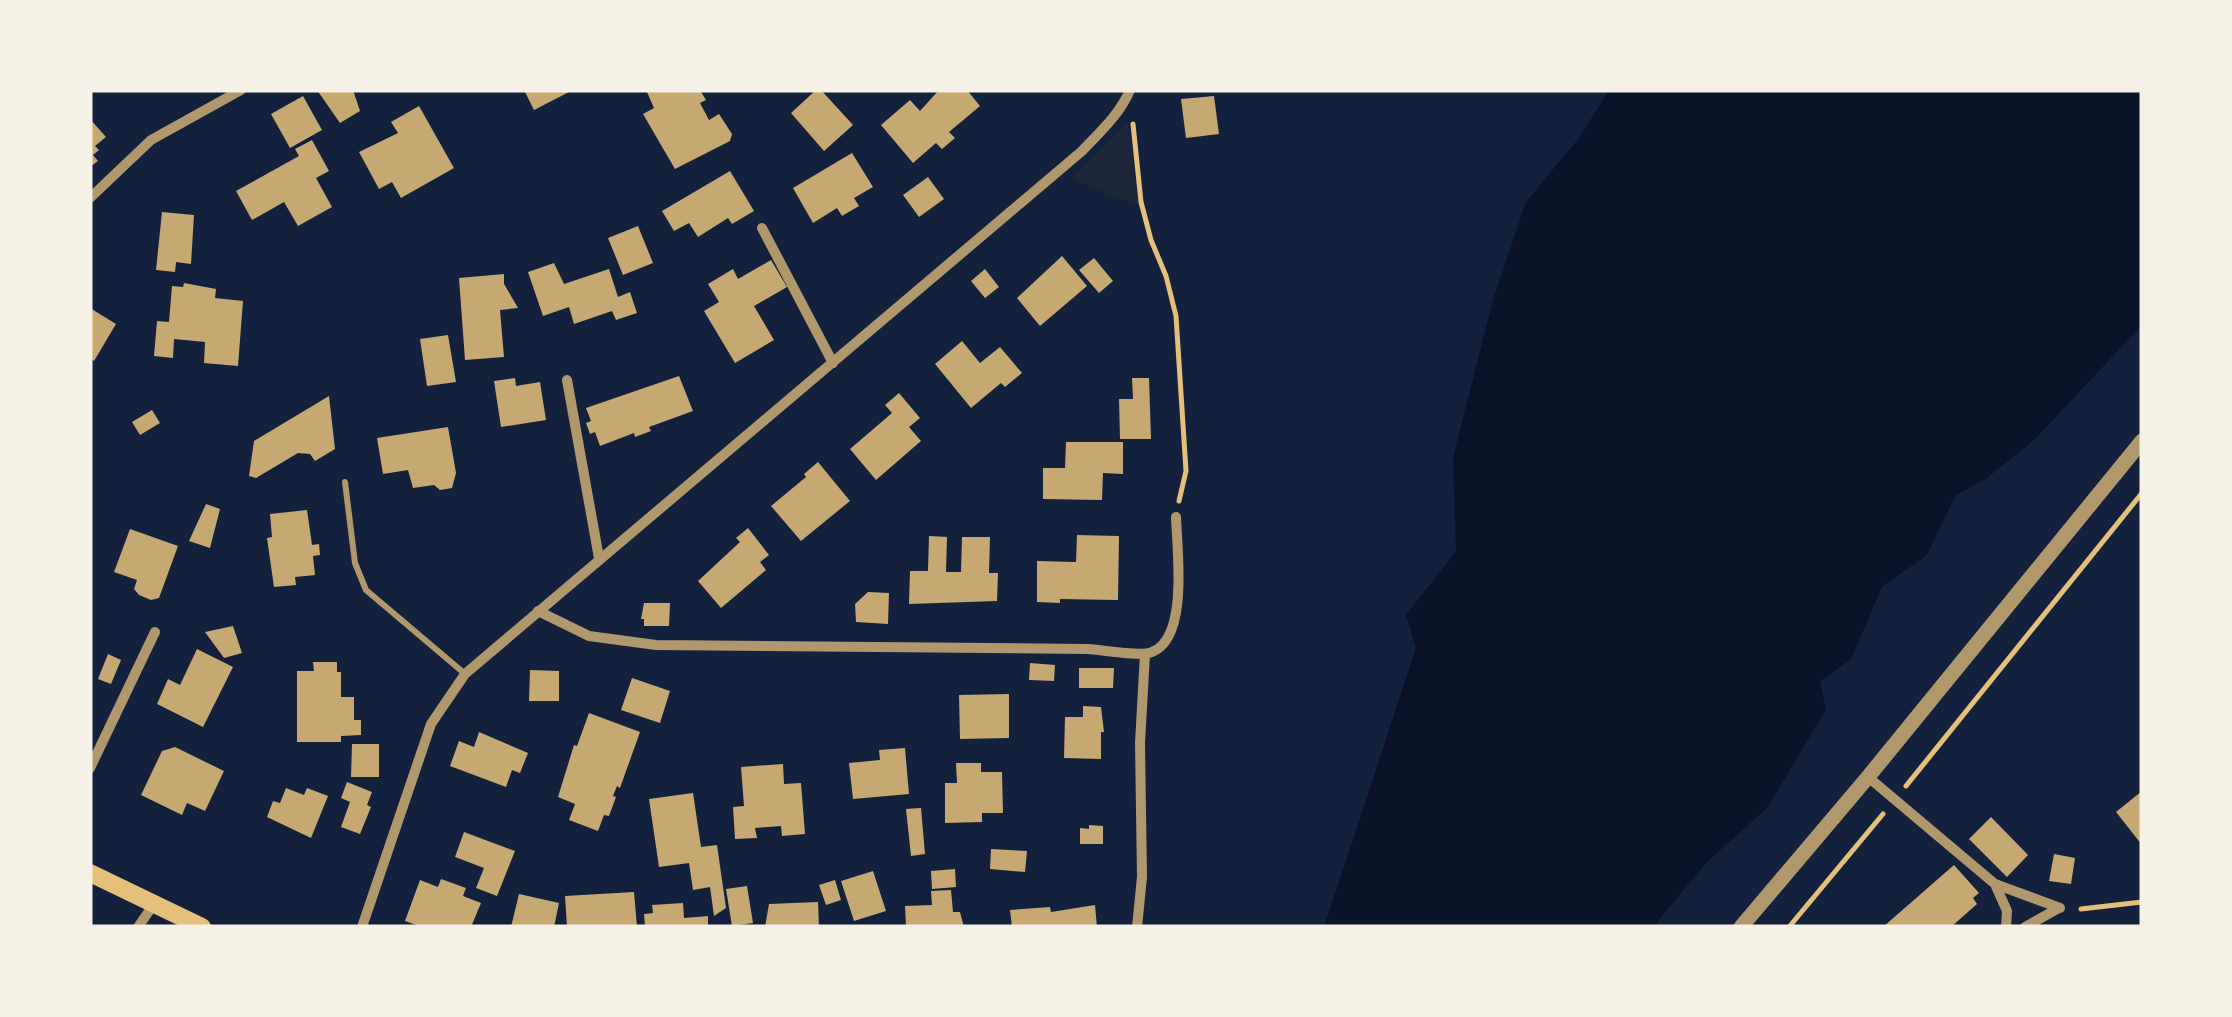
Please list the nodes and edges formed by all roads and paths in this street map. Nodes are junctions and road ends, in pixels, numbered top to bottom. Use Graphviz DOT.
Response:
graph roads {
  1 [pos="241,90"];
  2 [pos="1130,90"];
  3 [pos="1125,102"];
  4 [pos="90,198"];
  5 [pos="762,228"];
  6 [pos="832,363"];
  7 [pos="567,380"];
  8 [pos="2142,440"];
  9 [pos="345,482"];
  10 [pos="2142,493"];
  11 [pos="1176,517"];
  12 [pos="599,558"];
  13 [pos="538,611"];
  14 [pos="155,632"];
  15 [pos="1145,654"];
  16 [pos="465,674"];
  17 [pos="90,768"];
  18 [pos="1868,777"];
  19 [pos="1895,799"];
  20 [pos="90,873"];
  21 [pos="1995,884"];
  22 [pos="2142,902"];
  23 [pos="154,904"];
  24 [pos="2060,908"];
  25 [pos="138,927"];
  26 [pos="202,927"];
  27 [pos="362,927"];
  28 [pos="1137,927"];
  29 [pos="1741,927"];
  30 [pos="1789,927"];
  31 [pos="2006,927"];
  32 [pos="2025,927"];
  1 -- 4 [label="street"];
  2 -- 3 [label="street"];
  3 -- 6 [label="street"];
  3 -- 11 [label="path"];
  5 -- 6 [label="street"];
  6 -- 12 [label="street"];
  7 -- 12 [label="street"];
  8 -- 18 [label="street"];
  9 -- 16 [label="lane"];
  10 -- 19 [label="path"];
  11 -- 15 [label="street"];
  12 -- 13 [label="street"];
  13 -- 15 [label="street"];
  13 -- 16 [label="street"];
  14 -- 17 [label="street"];
  15 -- 28 [label="street"];
  16 -- 27 [label="street"];
  18 -- 19 [label="street"];
  18 -- 29 [label="street"];
  19 -- 21 [label="street"];
  19 -- 30 [label="path"];
  20 -- 23 [label="main road"];
  21 -- 24 [label="street"];
  21 -- 31 [label="street"];
  22 -- 24 [label="path"];
  23 -- 25 [label="street"];
  23 -- 26 [label="main road"];
  24 -- 32 [label="street"];
}
